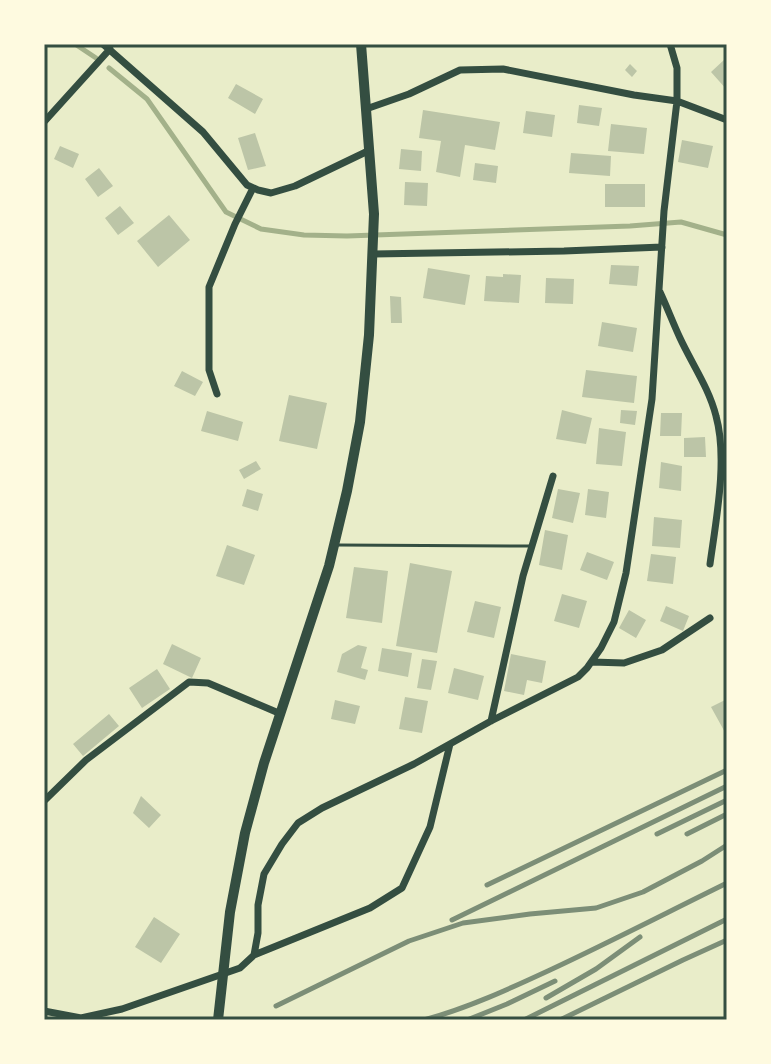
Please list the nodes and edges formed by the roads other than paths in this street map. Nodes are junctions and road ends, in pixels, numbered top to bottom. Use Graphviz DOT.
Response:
graph roads {
  1 [pos="361,44"];
  2 [pos="670,44"];
  3 [pos="105,45"];
  4 [pos="677,101"];
  5 [pos="366,109"];
  6 [pos="727,120"];
  7 [pos="44,122"];
  8 [pos="370,150"];
  9 [pos="253,188"];
  10 [pos="662,244"];
  11 [pos="374,248"];
  12 [pos="660,290"];
  13 [pos="217,394"];
  14 [pos="553,476"];
  15 [pos="334,545"];
  16 [pos="532,546"];
  17 [pos="710,564"];
  18 [pos="710,618"];
  19 [pos="592,662"];
  20 [pos="281,714"];
  21 [pos="491,721"];
  22 [pos="450,744"];
  23 [pos="44,801"];
  24 [pos="254,955"];
  25 [pos="222,973"];
  26 [pos="44,1011"];
  27 [pos="218,1020"];
  1 -- 5 [label="main road"];
  2 -- 4 [label="street"];
  3 -- 7 [label="street"];
  3 -- 9 [label="street"];
  4 -- 5 [label="street"];
  4 -- 6 [label="street"];
  4 -- 10 [label="street"];
  5 -- 8 [label="main road"];
  8 -- 9 [label="street"];
  8 -- 11 [label="main road"];
  9 -- 13 [label="street"];
  10 -- 11 [label="street"];
  10 -- 12 [label="street"];
  11 -- 15 [label="main road"];
  12 -- 17 [label="street"];
  12 -- 19 [label="street"];
  14 -- 16 [label="street"];
  15 -- 16 [label="lane"];
  15 -- 20 [label="main road"];
  16 -- 21 [label="street"];
  18 -- 19 [label="street"];
  19 -- 21 [label="street"];
  20 -- 23 [label="street"];
  20 -- 25 [label="main road"];
  21 -- 22 [label="street"];
  22 -- 24 [label="street"];
  22 -- 24 [label="street"];
  24 -- 25 [label="street"];
  25 -- 26 [label="street"];
  25 -- 27 [label="main road"];
}
